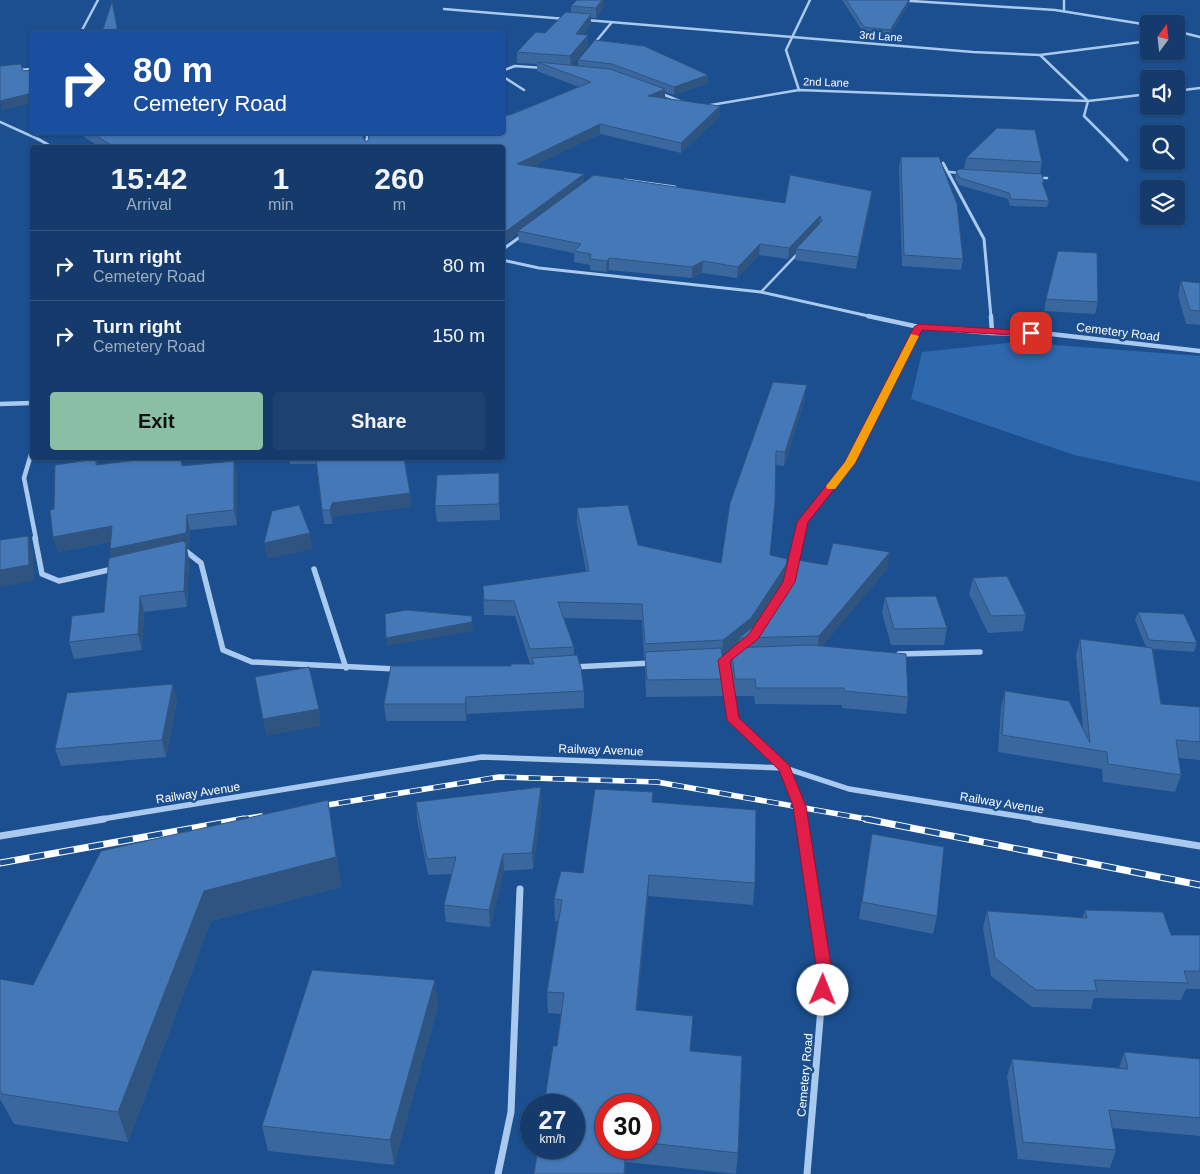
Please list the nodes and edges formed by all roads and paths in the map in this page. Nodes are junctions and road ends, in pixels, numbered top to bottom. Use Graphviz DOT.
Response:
graph roads {
  1 [pos="98,0"];
  2 [pos="810,0"];
  3 [pos="895,0"];
  4 [pos="1064,0"];
  5 [pos="444,9"];
  6 [pos="1064,11"];
  7 [pos="573,19"];
  8 [pos="582,20"];
  9 [pos="612,22"];
  10 [pos="1140,23"];
  11 [pos="82,30"];
  12 [pos="1185,33"];
  13 [pos="1200,37"];
  14 [pos="790,38"];
  15 [pos="1140,42"];
  16 [pos="590,50"];
  17 [pos="1040,55"];
  18 [pos="544,68"];
  19 [pos="30,69"];
  20 [pos="16,70"];
  21 [pos="505,70"];
  22 [pos="505,78"];
  23 [pos="1200,88"];
  24 [pos="524,90"];
  25 [pos="799,90"];
  26 [pos="1185,90"];
  27 [pos="654,91"];
  28 [pos="1140,95"];
  29 [pos="1088,100"];
  30 [pos="688,104"];
  31 [pos="697,107"];
  32 [pos="0,122"];
  33 [pos="30,131"];
  34 [pos="25,132"];
  35 [pos="30,135"];
  36 [pos="30,135"];
  37 [pos="367,135"];
  38 [pos="49,145"];
  39 [pos="367,145"];
  40 [pos="1127,160"];
  41 [pos="943,163"];
  42 [pos="949,172"];
  43 [pos="968,173"];
  44 [pos="1037,178"];
  45 [pos="1047,178"];
  46 [pos="617,180"];
  47 [pos="685,189"];
  48 [pos="525,233"];
  49 [pos="505,248"];
  50 [pos="800,251"];
  51 [pos="505,261"];
  52 [pos="761,292"];
  53 [pos="919,327"];
  54 [pos="992,333"];
  55 [pos="1200,351"];
  56 [pos="30,403"];
  57 [pos="0,404"];
  58 [pos="30,458"];
  59 [pos="178,554"];
  60 [pos="123,566"];
  61 [pos="314,569"];
  62 [pos="789,582"];
  63 [pos="739,648"];
  64 [pos="980,652"];
  65 [pos="891,655"];
  66 [pos="734,659"];
  67 [pos="714,660"];
  68 [pos="724,660"];
  69 [pos="655,663"];
  70 [pos="346,668"];
  71 [pos="566,668"];
  72 [pos="403,670"];
  73 [pos="785,768"];
  74 [pos="0,836"];
  75 [pos="1200,846"];
  76 [pos="520,889"];
  77 [pos="498,1174"];
  78 [pos="807,1174"];
  1 -- 11 [label="street"];
  2 -- 14 [label="street"];
  3 -- 6 [label="street"];
  4 -- 6 [label="street"];
  5 -- 7 [label="street"];
  6 -- 10 [label="street"];
  8 -- 9 [label="street, 3rd Lane"];
  9 -- 14 [label="street, 3rd Lane"];
  9 -- 16 [label="street"];
  12 -- 13 [label="street"];
  14 -- 17 [label="street, 3rd Lane"];
  14 -- 25 [label="street"];
  15 -- 17 [label="street, 3rd Lane"];
  17 -- 29 [label="street"];
  18 -- 21 [label="street"];
  19 -- 20 [label="street"];
  22 -- 24 [label="street"];
  23 -- 26 [label="street"];
  25 -- 29 [label="street, 2nd Lane"];
  25 -- 31 [label="street, 2nd Lane"];
  27 -- 30 [label="street"];
  28 -- 29 [label="street, 2nd Lane"];
  29 -- 40 [label="street"];
  32 -- 34 [label="street"];
  33 -- 34 [label="street"];
  34 -- 35 [label="street"];
  36 -- 38 [label="street"];
  37 -- 39 [label="street"];
  41 -- 42 [label="street"];
  42 -- 43 [label="lane"];
  42 -- 54 [label="street"];
  44 -- 45 [label="lane"];
  46 -- 47 [label="street"];
  48 -- 49 [label="street"];
  50 -- 52 [label="lane"];
  51 -- 52 [label="street, Cemetery Road"];
  52 -- 53 [label="street, Cemetery Road"];
  53 -- 54 [label="street, Cemetery Road"];
  53 -- 62 [label="street"];
  54 -- 55 [label="street, Cemetery Road"];
  56 -- 57 [label="street"];
  58 -- 60 [label="street"];
  59 -- 70 [label="street"];
  61 -- 70 [label="street"];
  63 -- 68 [label="street"];
  64 -- 65 [label="street"];
  66 -- 68 [label="street"];
  67 -- 68 [label="street"];
  68 -- 73 [label="street, Cemetery Road"];
  69 -- 71 [label="street"];
  70 -- 72 [label="street"];
  73 -- 74 [label="street, Railway Avenue"];
  73 -- 75 [label="street, Railway Avenue"];
  73 -- 78 [label="street, Cemetery Road"];
  76 -- 77 [label="street"];
}
